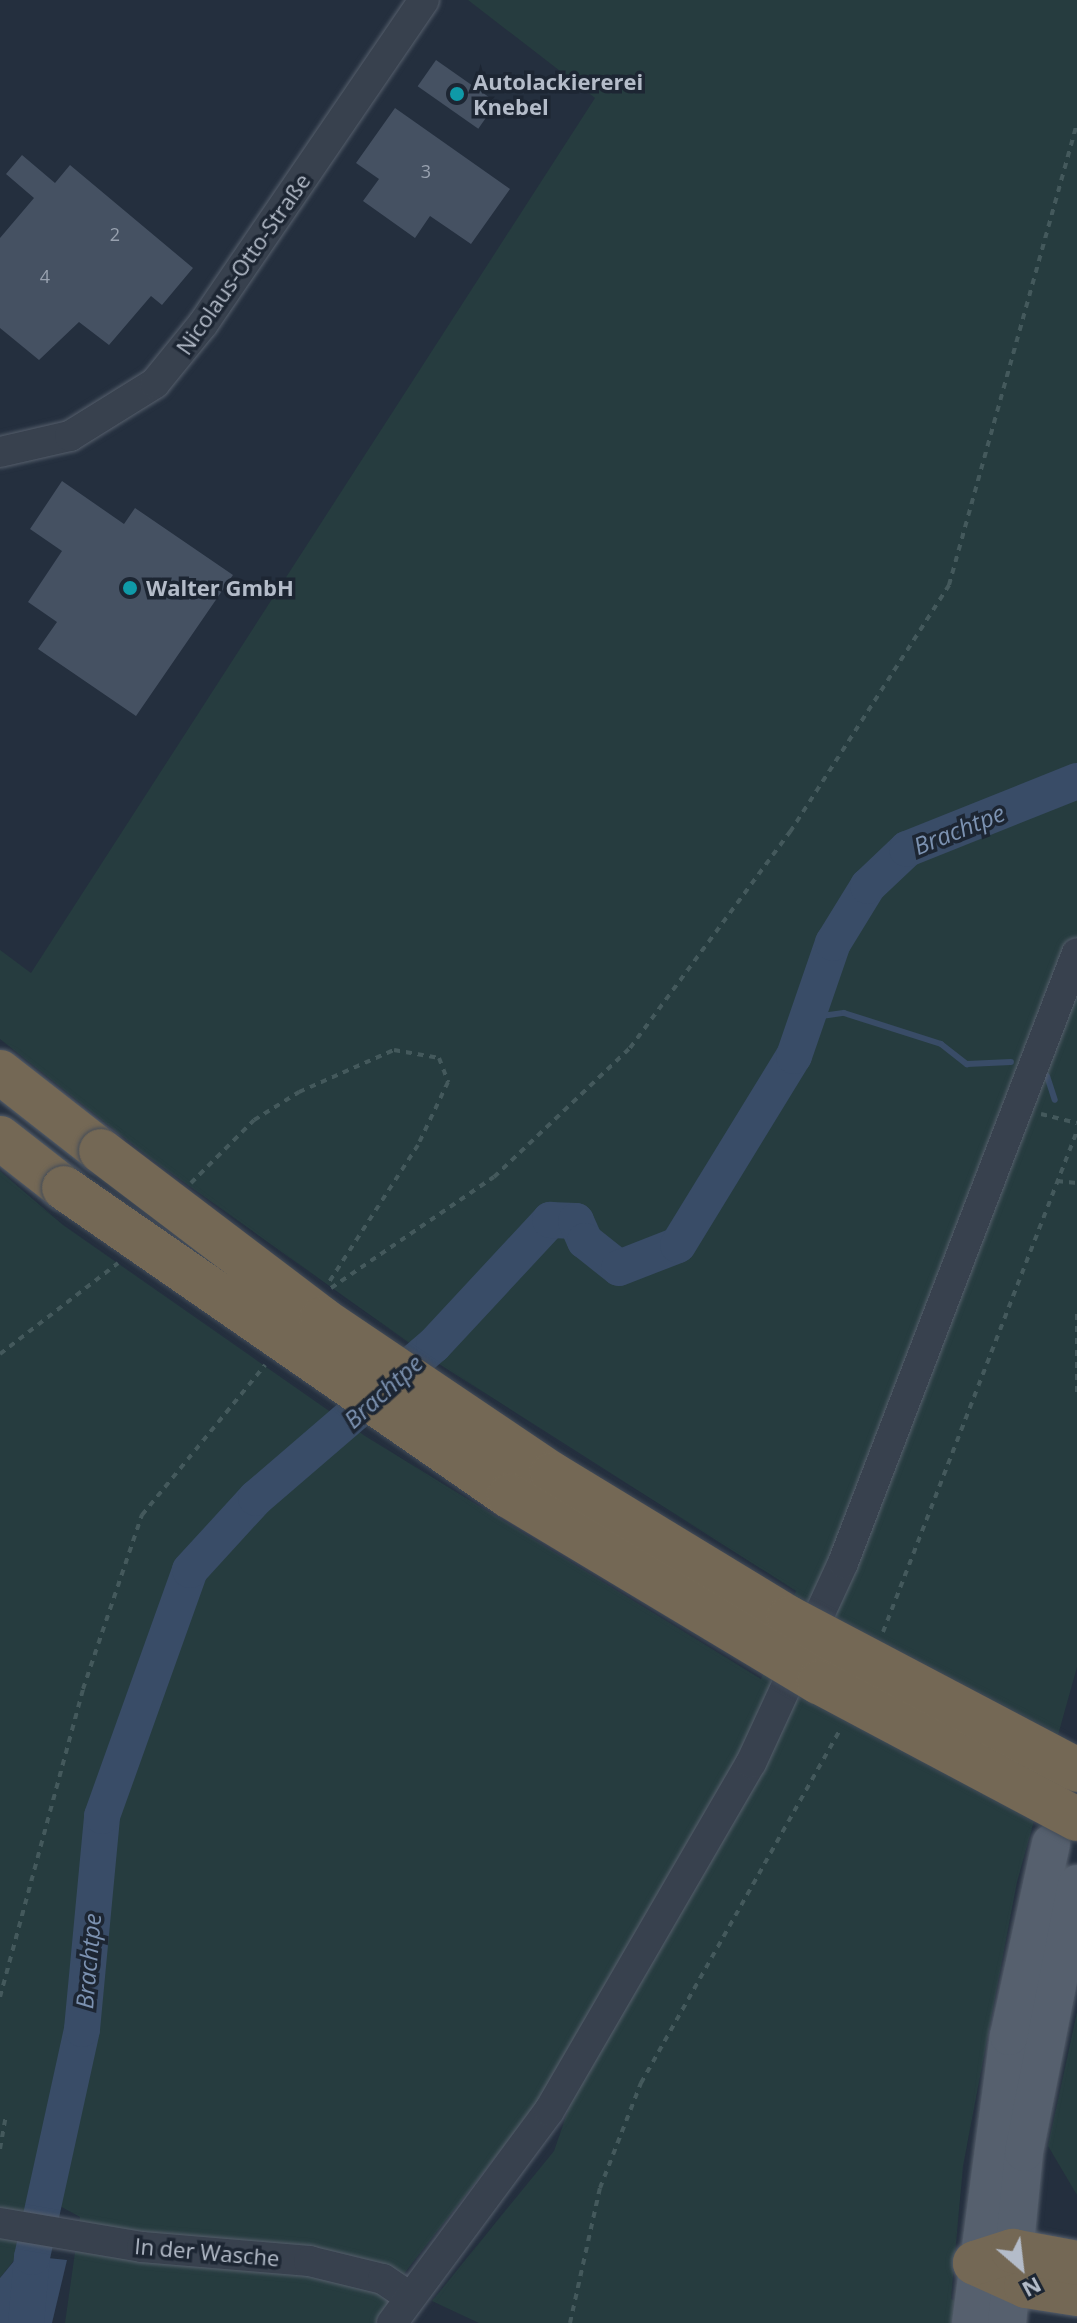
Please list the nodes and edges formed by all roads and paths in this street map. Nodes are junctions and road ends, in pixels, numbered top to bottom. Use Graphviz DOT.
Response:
graph roads {
  1 [pos="424,0"];
  2 [pos="1077,124"];
  3 [pos="0,452"];
  4 [pos="1077,953"];
  5 [pos="0,1072"];
  6 [pos="1012,1108"];
  7 [pos="1077,1123"];
  8 [pos="1077,1131"];
  9 [pos="0,1138"];
  10 [pos="1057,1181"];
  11 [pos="1077,1183"];
  12 [pos="182,1193"];
  13 [pos="129,1251"];
  14 [pos="1077,1314"];
  15 [pos="276,1351"];
  16 [pos="0,1354"];
  17 [pos="1077,1398"];
  18 [pos="878,1642"];
  19 [pos="848,1714"];
  20 [pos="1077,1770"];
  21 [pos="1064,1832"];
  22 [pos="1077,1884"];
  23 [pos="0,1997"];
  24 [pos="6,2116"];
  25 [pos="0,2149"];
  26 [pos="0,2223"];
  27 [pos="1077,2263"];
  28 [pos="999,2264"];
  29 [pos="1077,2294"];
  30 [pos="408,2296"];
  31 [pos="392,2323"];
  32 [pos="570,2323"];
  33 [pos="971,2323"];
  34 [pos="1007,2323"];
  35 [pos="1033,2323"];
  1 -- 3 [label="street, Nicolaus-Otto-Straße"];
  2 -- 12 [label="path"];
  4 -- 6 [label="street"];
  5 -- 20 [label="highway, bridge"];
  6 -- 7 [label="path"];
  6 -- 30 [label="street"];
  8 -- 10 [label="path"];
  9 -- 21 [label="highway, bridge"];
  10 -- 11 [label="path"];
  10 -- 18 [label="path"];
  13 -- 16 [label="path"];
  14 -- 17 [label="path"];
  15 -- 23 [label="path"];
  19 -- 32 [label="path"];
  21 -- 28 [label="main road"];
  22 -- 28 [label="main road"];
  24 -- 25 [label="path"];
  26 -- 30 [label="street, In der Wasche"];
  27 -- 28 [label="highway"];
  28 -- 29 [label="highway"];
  28 -- 33 [label="main road"];
  28 -- 34 [label="main road"];
  29 -- 35 [label="highway"];
  30 -- 31 [label="street"];
}
